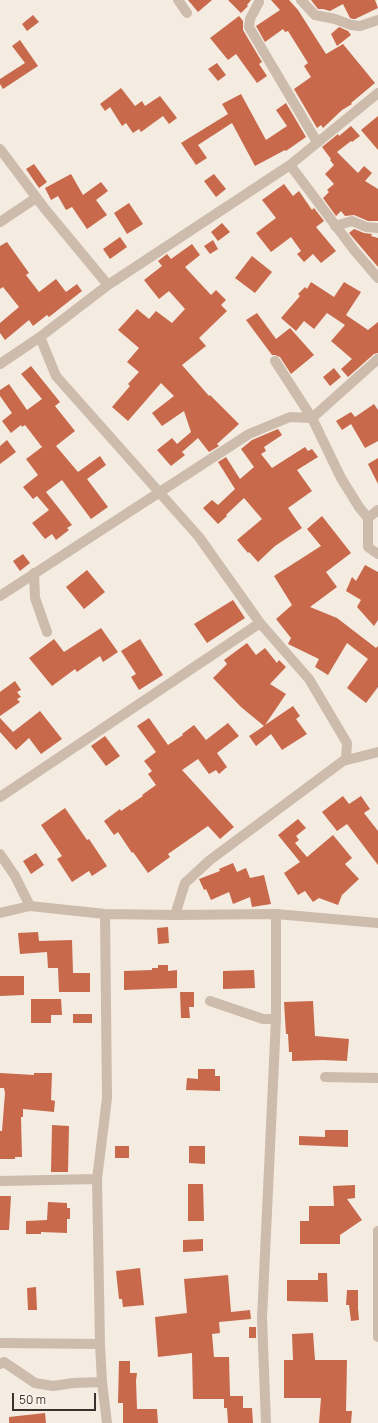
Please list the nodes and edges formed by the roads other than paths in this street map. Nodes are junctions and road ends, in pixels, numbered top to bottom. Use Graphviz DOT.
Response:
graph roads {
  1 [pos="178,0"];
  2 [pos="301,0"];
  3 [pos="260,2"];
  4 [pos="187,13"];
  5 [pos="378,20"];
  6 [pos="378,93"];
  7 [pos="317,142"];
  8 [pos="0,149"];
  9 [pos="290,165"];
  10 [pos="36,198"];
  11 [pos="0,222"];
  12 [pos="335,226"];
  13 [pos="378,228"];
  14 [pos="378,278"];
  15 [pos="108,285"];
  16 [pos="40,337"];
  17 [pos="378,359"];
  18 [pos="276,361"];
  19 [pos="0,364"];
  20 [pos="312,418"];
  21 [pos="160,492"];
  22 [pos="378,510"];
  23 [pos="368,518"];
  24 [pos="378,554"];
  25 [pos="34,573"];
  26 [pos="0,596"];
  27 [pos="260,623"];
  28 [pos="47,632"];
  29 [pos="378,752"];
  30 [pos="343,761"];
  31 [pos="0,797"];
  32 [pos="0,854"];
  33 [pos="30,906"];
  34 [pos="0,913"];
  35 [pos="105,914"];
  36 [pos="276,914"];
  37 [pos="175,915"];
  38 [pos="378,923"];
  39 [pos="210,1001"];
  40 [pos="276,1019"];
  41 [pos="325,1077"];
  42 [pos="378,1078"];
  43 [pos="0,1180"];
  44 [pos="97,1180"];
  45 [pos="378,1231"];
  46 [pos="378,1270"];
  47 [pos="378,1337"];
  48 [pos="0,1343"];
  49 [pos="100,1344"];
  50 [pos="0,1364"];
  51 [pos="102,1382"];
  52 [pos="107,1423"];
  53 [pos="266,1423"];
  1 -- 4 [label="street"];
  2 -- 5 [label="street"];
  3 -- 7 [label="street"];
  6 -- 7 [label="street"];
  7 -- 9 [label="street"];
  8 -- 10 [label="street"];
  9 -- 12 [label="street"];
  9 -- 15 [label="street"];
  10 -- 11 [label="street"];
  10 -- 15 [label="street"];
  12 -- 13 [label="street"];
  12 -- 14 [label="street"];
  15 -- 16 [label="street"];
  16 -- 19 [label="street"];
  16 -- 21 [label="street"];
  17 -- 20 [label="street"];
  18 -- 20 [label="street"];
  20 -- 21 [label="street"];
  20 -- 23 [label="street"];
  21 -- 25 [label="street"];
  21 -- 27 [label="street"];
  22 -- 23 [label="street"];
  23 -- 24 [label="street"];
  25 -- 26 [label="street"];
  25 -- 28 [label="street"];
  27 -- 30 [label="street"];
  27 -- 31 [label="street"];
  29 -- 30 [label="street"];
  30 -- 37 [label="street"];
  32 -- 33 [label="street"];
  33 -- 34 [label="street"];
  33 -- 35 [label="street"];
  35 -- 37 [label="street"];
  35 -- 44 [label="street"];
  36 -- 37 [label="street"];
  36 -- 38 [label="street"];
  36 -- 40 [label="street"];
  39 -- 40 [label="street"];
  40 -- 53 [label="street"];
  41 -- 42 [label="street"];
  43 -- 44 [label="street"];
  44 -- 49 [label="street"];
  45 -- 46 [label="street"];
  46 -- 47 [label="street"];
  48 -- 49 [label="street"];
  49 -- 51 [label="street"];
  50 -- 51 [label="street"];
  51 -- 52 [label="street"];
}
